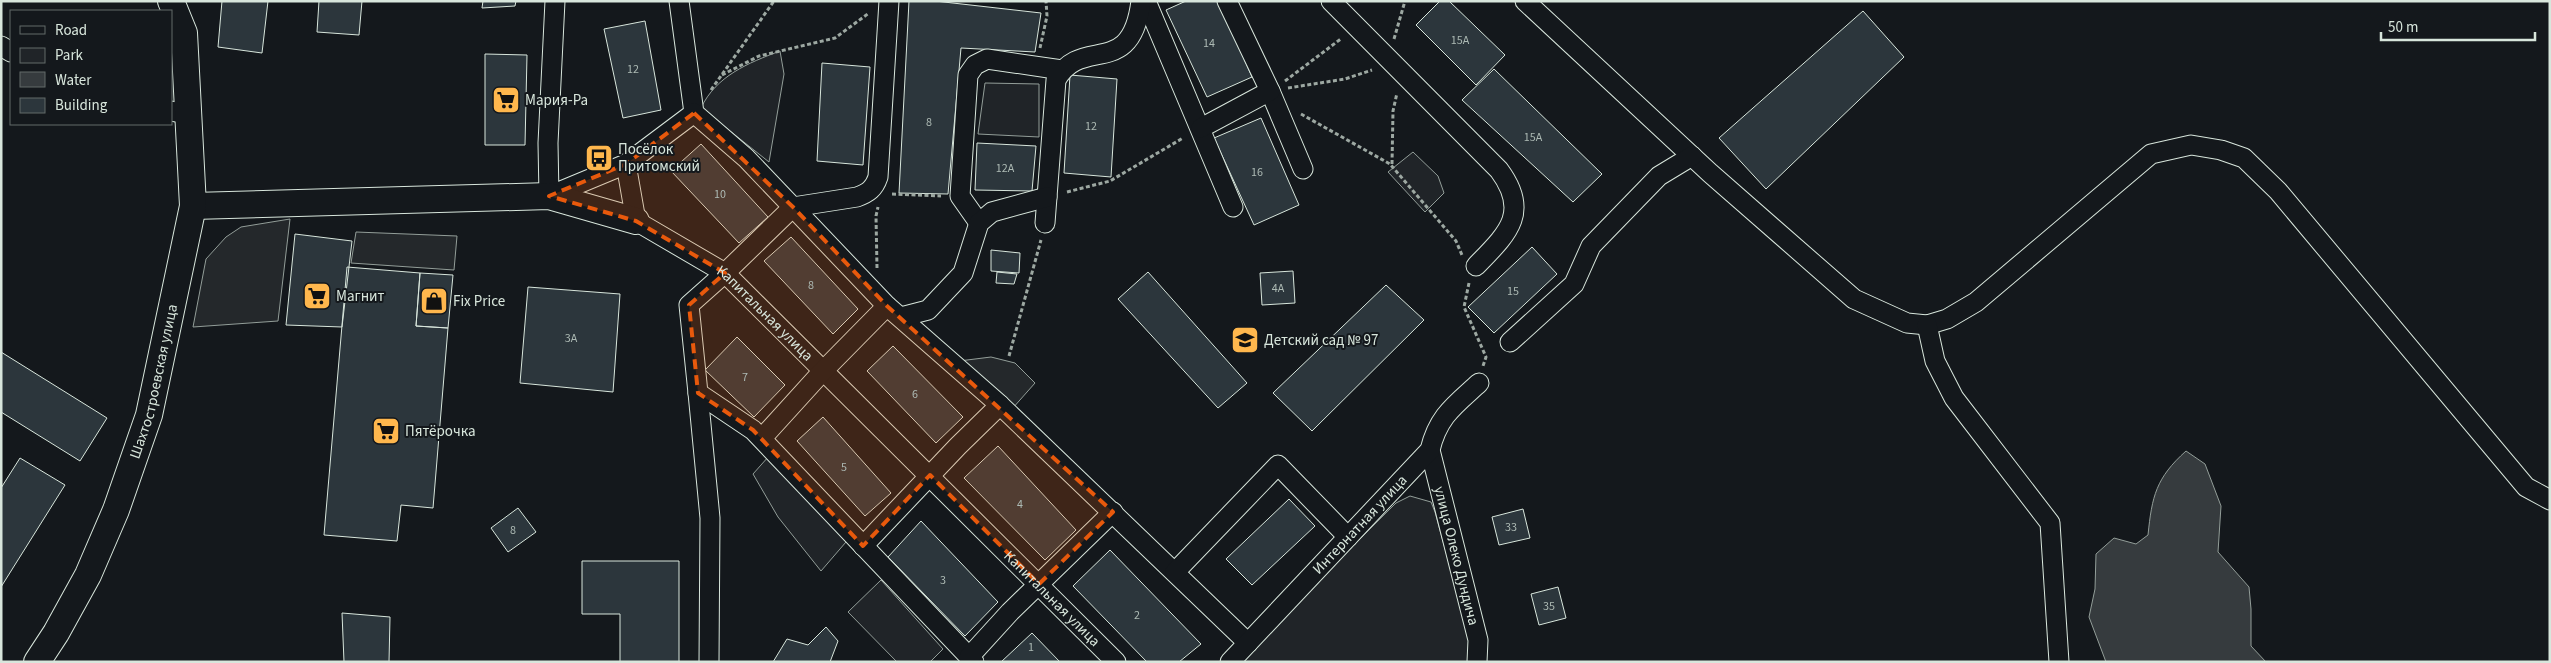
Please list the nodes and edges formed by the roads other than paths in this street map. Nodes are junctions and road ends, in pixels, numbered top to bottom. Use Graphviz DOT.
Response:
graph roads {
  1 [pos="171,1"];
  2 [pos="555,1"];
  3 [pos="679,1"];
  4 [pos="1141,1"];
  5 [pos="1146,1"];
  6 [pos="1227,1"];
  7 [pos="1331,1"];
  8 [pos="1525,1"];
  9 [pos="883,4"];
  10 [pos="1062,70"];
  11 [pos="1270,91"];
  12 [pos="179,113"];
  13 [pos="694,113"];
  14 [pos="1200,128"];
  15 [pos="1692,156"];
  16 [pos="626,164"];
  17 [pos="1303,169"];
  18 [pos="549,196"];
  19 [pos="1047,197"];
  20 [pos="193,206"];
  21 [pos="793,207"];
  22 [pos="1233,207"];
  23 [pos="636,220"];
  24 [pos="979,223"];
  25 [pos="1045,223"];
  26 [pos="1473,271"];
  27 [pos="725,273"];
  28 [pos="889,307"];
  29 [pos="1927,325"];
  30 [pos="1510,342"];
  31 [pos="822,372"];
  32 [pos="1480,383"];
  33 [pos="698,393"];
  34 [pos="1000,405"];
  35 [pos="762,438"];
  36 [pos="1430,450"];
  37 [pos="930,475"];
  38 [pos="2550,500"];
  39 [pos="1113,512"];
  40 [pos="1348,537"];
  41 [pos="863,546"];
  42 [pos="1175,572"];
  43 [pos="1039,584"];
  44 [pos="1248,644"];
  45 [pos="971,659"];
  46 [pos="37,662"];
  47 [pos="709,662"];
  48 [pos="1116,662"];
  49 [pos="1230,662"];
  50 [pos="1477,662"];
  51 [pos="2059,662"];
  1 -- 12 [label="main road, Шахтостроевская улица"];
  2 -- 18 [label="street"];
  3 -- 13 [label="street"];
  4 -- 10 [label="street"];
  5 -- 14 [label="street"];
  6 -- 11 [label="street"];
  7 -- 26 [label="street"];
  8 -- 15 [label="street"];
  9 -- 21 [label="street"];
  10 -- 19 [label="street"];
  10 -- 24 [label="street"];
  11 -- 14 [label="street"];
  11 -- 17 [label="street"];
  12 -- 20 [label="main road, Шахтостроевская улица"];
  13 -- 16 [label="street"];
  13 -- 21 [label="street"];
  14 -- 22 [label="street"];
  15 -- 29 [label="street"];
  15 -- 30 [label="street"];
  16 -- 18 [label="street"];
  16 -- 23 [label="street"];
  18 -- 20 [label="main road"];
  18 -- 23 [label="main road"];
  19 -- 24 [label="street"];
  19 -- 25 [label="street"];
  20 -- 46 [label="main road, Шахтостроевская улица"];
  21 -- 27 [label="street"];
  21 -- 28 [label="street"];
  23 -- 27 [label="street, Капитальная улица"];
  24 -- 28 [label="street"];
  27 -- 31 [label="street, Капитальная улица"];
  27 -- 33 [label="street"];
  28 -- 31 [label="street"];
  28 -- 34 [label="street"];
  29 -- 38 [label="street"];
  29 -- 51 [label="street"];
  31 -- 35 [label="street"];
  31 -- 37 [label="street, Капитальная улица"];
  32 -- 36 [label="street, Интернатная улица"];
  33 -- 35 [label="street"];
  33 -- 47 [label="street"];
  34 -- 37 [label="street"];
  34 -- 39 [label="street"];
  35 -- 41 [label="street"];
  36 -- 40 [label="street, Интернатная улица"];
  36 -- 50 [label="street, улица Олеко Дундича"];
  37 -- 41 [label="street"];
  37 -- 43 [label="street, Капитальная улица"];
  39 -- 42 [label="street"];
  39 -- 43 [label="street"];
  40 -- 42 [label="street"];
  40 -- 44 [label="street, Интернатная улица"];
  41 -- 45 [label="street"];
  42 -- 44 [label="street"];
  43 -- 45 [label="street"];
  43 -- 48 [label="street, Капитальная улица"];
  44 -- 49 [label="street, Интернатная улица"];
}
